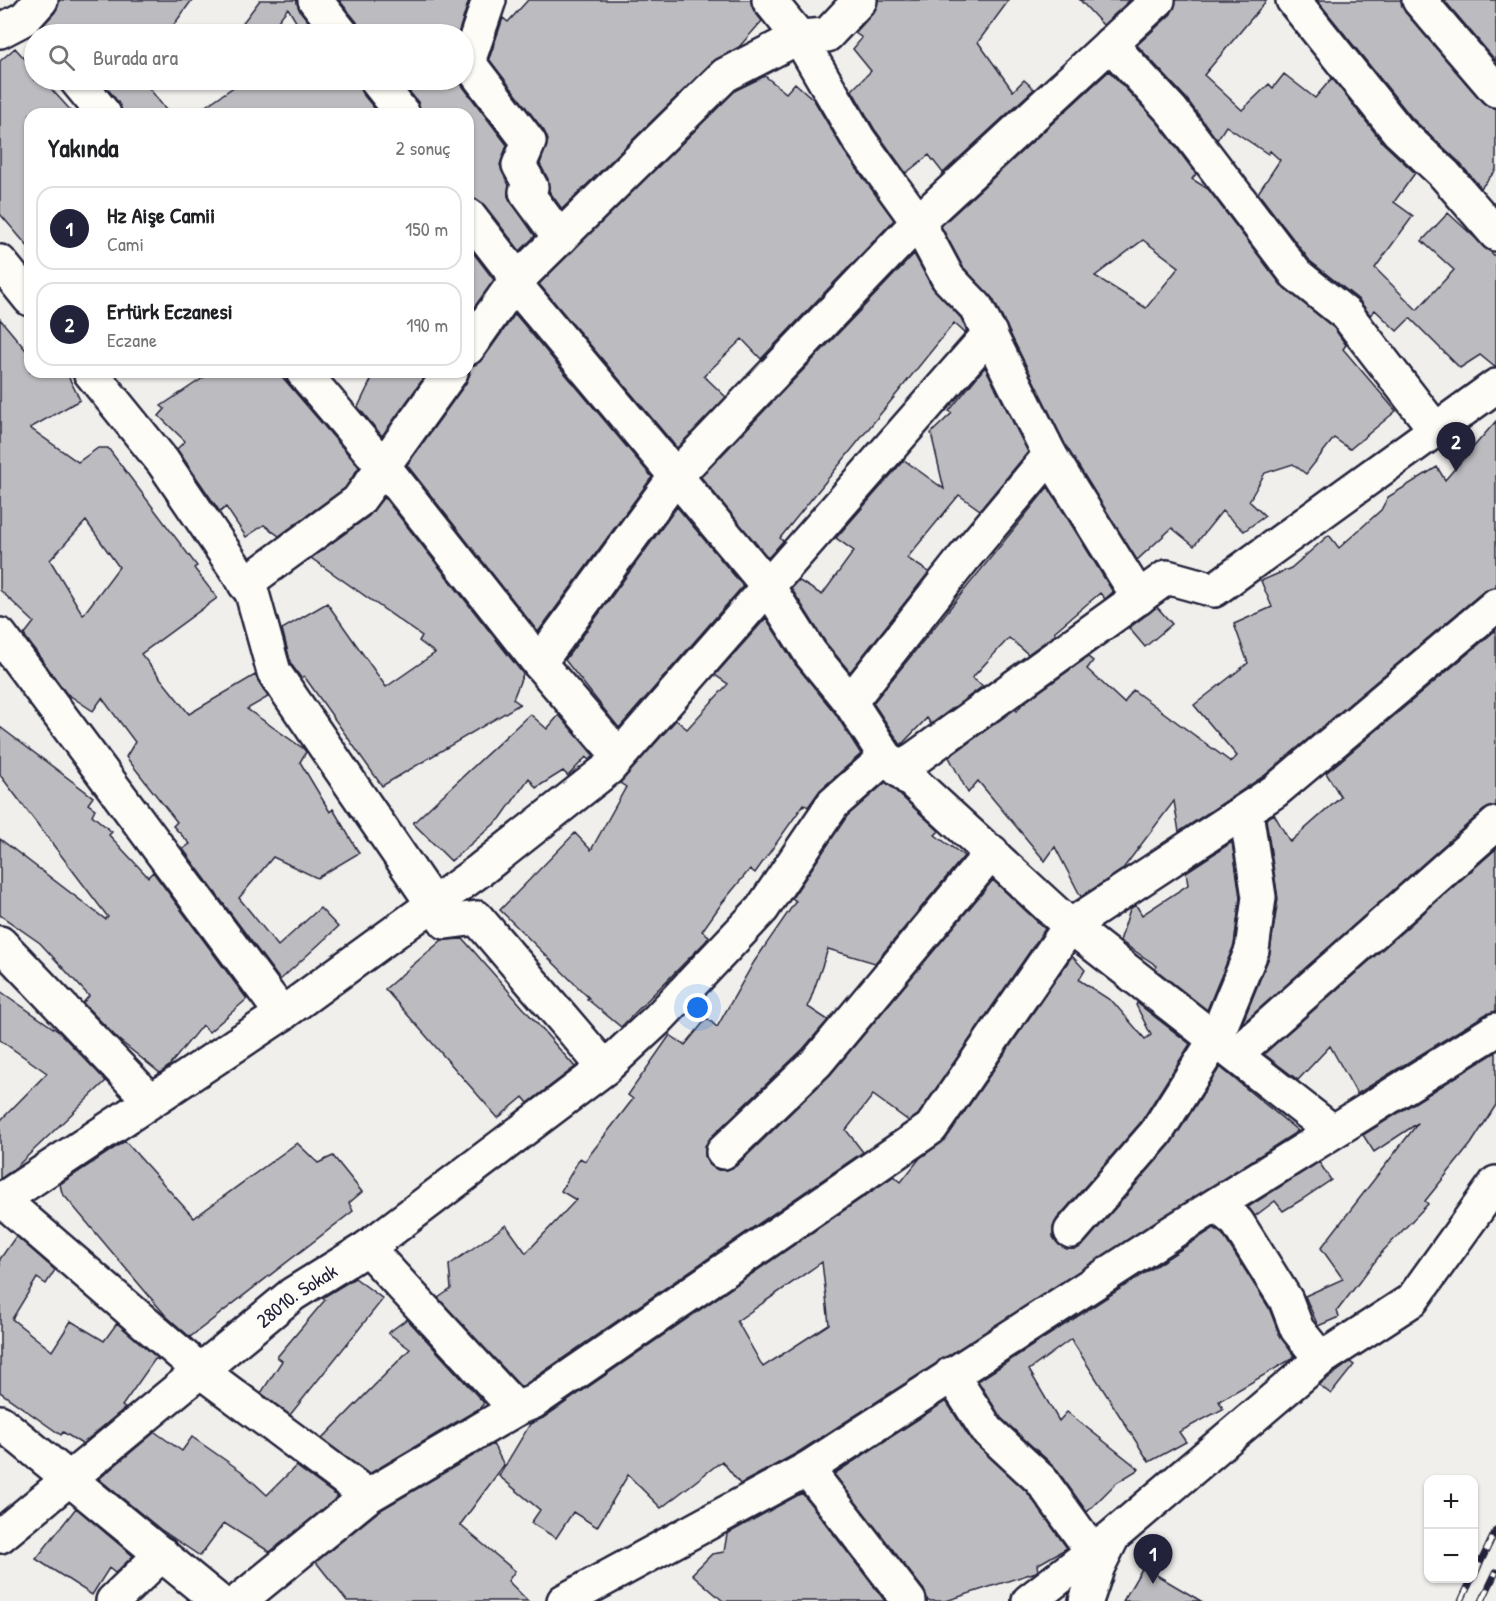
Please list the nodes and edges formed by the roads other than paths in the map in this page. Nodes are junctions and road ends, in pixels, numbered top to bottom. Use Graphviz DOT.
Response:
graph roads {
  1 [pos="315,0"];
  2 [pos="489,0"];
  3 [pos="769,0"];
  4 [pos="860,0"];
  5 [pos="1158,0"];
  6 [pos="1293,0"];
  7 [pos="1419,0"];
  8 [pos="334,24"];
  9 [pos="799,37"];
  10 [pos="474,44"];
  11 [pos="1110,44"];
  12 [pos="474,70"];
  13 [pos="84,90"];
  14 [pos="384,90"];
  15 [pos="1496,90"];
  16 [pos="99,108"];
  17 [pos="398,108"];
  18 [pos="918,222"];
  19 [pos="474,223"];
  20 [pos="1496,234"];
  21 [pos="560,238"];
  22 [pos="0,262"];
  23 [pos="514,283"];
  24 [pos="24,292"];
  25 [pos="990,333"];
  26 [pos="474,340"];
  27 [pos="95,378"];
  28 [pos="308,378"];
  29 [pos="447,378"];
  30 [pos="1496,386"];
  31 [pos="1435,429"];
  32 [pos="1050,455"];
  33 [pos="384,467"];
  34 [pos="676,476"];
  35 [pos="245,584"];
  36 [pos="767,585"];
  37 [pos="1139,598"];
  38 [pos="1496,606"];
  39 [pos="0,635"];
  40 [pos="539,663"];
  41 [pos="850,702"];
  42 [pos="619,756"];
  43 [pos="892,764"];
  44 [pos="1246,812"];
  45 [pos="1496,824"];
  46 [pos="992,852"];
  47 [pos="433,904"];
  48 [pos="1070,926"];
  49 [pos="0,943"];
  50 [pos="282,1014"];
  51 [pos="1496,1030"];
  52 [pos="1226,1047"];
  53 [pos="606,1068"];
  54 [pos="150,1100"];
  55 [pos="1332,1131"];
  56 [pos="723,1152"];
  57 [pos="1496,1183"];
  58 [pos="0,1199"];
  59 [pos="1216,1205"];
  60 [pos="1071,1231"];
  61 [pos="367,1248"];
  62 [pos="1320,1359"];
  63 [pos="202,1372"];
  64 [pos="951,1374"];
  65 [pos="516,1409"];
  66 [pos="0,1422"];
  67 [pos="807,1469"];
  68 [pos="68,1477"];
  69 [pos="368,1496"];
  70 [pos="0,1536"];
  71 [pos="1103,1544"];
  72 [pos="162,1554"];
  73 [pos="113,1601"];
  74 [pos="218,1601"];
  75 [pos="239,1601"];
  76 [pos="564,1601"];
  77 [pos="909,1601"];
  78 [pos="1029,1601"];
  79 [pos="1086,1601"];
  1 -- 8 [label="street"];
  2 -- 10 [label="street"];
  3 -- 9 [label="street"];
  4 -- 9 [label="street"];
  5 -- 11 [label="street"];
  6 -- 20 [label="street"];
  7 -- 15 [label="street"];
  9 -- 18 [label="street"];
  9 -- 21 [label="street"];
  11 -- 18 [label="street"];
  11 -- 31 [label="street"];
  12 -- 21 [label="street"];
  13 -- 16 [label="street"];
  14 -- 17 [label="street"];
  18 -- 25 [label="street"];
  18 -- 34 [label="street"];
  19 -- 23 [label="street"];
  21 -- 23 [label="street"];
  22 -- 24 [label="street"];
  23 -- 26 [label="street"];
  23 -- 34 [label="street"];
  25 -- 32 [label="street"];
  25 -- 36 [label="street"];
  27 -- 35 [label="street"];
  28 -- 33 [label="street"];
  29 -- 33 [label="street"];
  30 -- 31 [label="street"];
  31 -- 37 [label="street, 28010. Sokak"];
  32 -- 37 [label="street"];
  32 -- 41 [label="street"];
  33 -- 35 [label="street"];
  33 -- 40 [label="street"];
  34 -- 36 [label="street"];
  34 -- 40 [label="street"];
  35 -- 47 [label="street"];
  36 -- 41 [label="street"];
  36 -- 42 [label="street"];
  37 -- 43 [label="street, 28010. Sokak"];
  38 -- 44 [label="street"];
  39 -- 50 [label="street"];
  40 -- 42 [label="street"];
  41 -- 43 [label="street"];
  42 -- 47 [label="street"];
  43 -- 46 [label="street"];
  43 -- 53 [label="street, 28010. Sokak"];
  44 -- 48 [label="street"];
  44 -- 52 [label="street"];
  45 -- 52 [label="street"];
  46 -- 48 [label="street"];
  46 -- 56 [label="street"];
  47 -- 50 [label="street"];
  47 -- 53 [label="street"];
  48 -- 52 [label="street"];
  48 -- 65 [label="street"];
  49 -- 54 [label="street"];
  50 -- 54 [label="street"];
  51 -- 55 [label="street"];
  52 -- 55 [label="street"];
  52 -- 60 [label="street"];
  53 -- 61 [label="street, 28010. Sokak"];
  54 -- 58 [label="street"];
  55 -- 59 [label="street"];
  57 -- 62 [label="street"];
  58 -- 63 [label="street"];
  59 -- 62 [label="street"];
  59 -- 64 [label="street"];
  61 -- 63 [label="street, 28010. Sokak"];
  61 -- 65 [label="street"];
  62 -- 71 [label="street"];
  63 -- 68 [label="street, 28010. Sokak"];
  63 -- 69 [label="street"];
  64 -- 67 [label="street"];
  64 -- 71 [label="street"];
  65 -- 69 [label="street"];
  66 -- 68 [label="street"];
  67 -- 76 [label="street"];
  67 -- 77 [label="street"];
  68 -- 70 [label="street, 28010. Sokak"];
  68 -- 72 [label="street"];
  69 -- 75 [label="street"];
  71 -- 78 [label="street"];
  71 -- 79 [label="street"];
  72 -- 73 [label="street"];
  72 -- 74 [label="street"];
}
